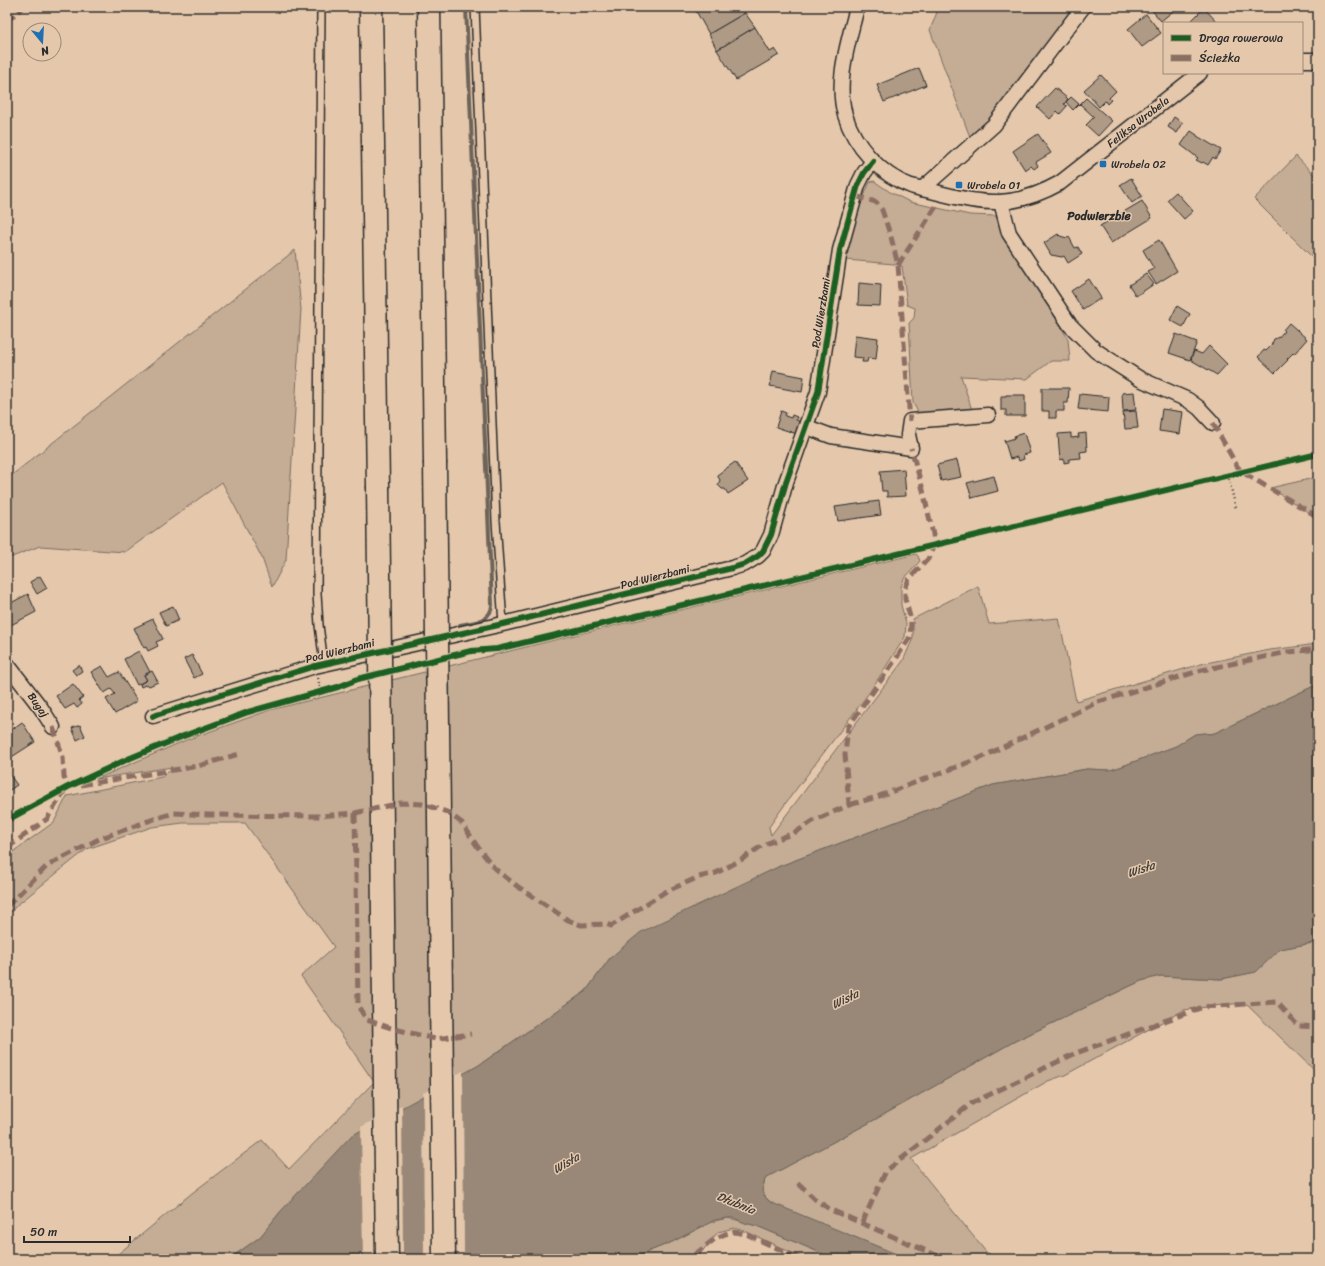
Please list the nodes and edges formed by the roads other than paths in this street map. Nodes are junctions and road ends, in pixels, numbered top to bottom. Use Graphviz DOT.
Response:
graph roads {
  1 [pos="321,7"];
  2 [pos="371,7"];
  3 [pos="429,7"];
  4 [pos="475,7"];
  5 [pos="857,7"];
  6 [pos="1083,7"];
  7 [pos="1303,60"];
  8 [pos="1318,60"];
  9 [pos="1199,74"];
  10 [pos="873,161"];
  11 [pos="922,189"];
  12 [pos="1001,202"];
  13 [pos="988,415"];
  14 [pos="1213,423"];
  15 [pos="807,427"];
  16 [pos="503,624"];
  17 [pos="7,664"];
  18 [pos="324,664"];
  19 [pos="153,716"];
  20 [pos="53,727"];
  21 [pos="387,1259"];
  22 [pos="444,1259"];
  1 -- 18 [label="lane"];
  2 -- 21 [label="highway, bridge"];
  3 -- 22 [label="highway, bridge"];
  4 -- 16 [label="lane"];
  5 -- 10 [label="street, Feliksa Wrobela"];
  6 -- 11 [label="street"];
  7 -- 8 [label="street"];
  9 -- 12 [label="street, Feliksa Wrobela"];
  10 -- 11 [label="street, Feliksa Wrobela"];
  10 -- 15 [label="street, Pod Wierzbami"];
  11 -- 12 [label="street, Feliksa Wrobela"];
  12 -- 14 [label="street"];
  13 -- 15 [label="street"];
  15 -- 16 [label="street, Pod Wierzbami"];
  16 -- 18 [label="street, Pod Wierzbami"];
  17 -- 20 [label="street, Bugaj"];
  18 -- 19 [label="street, Pod Wierzbami"];
}
